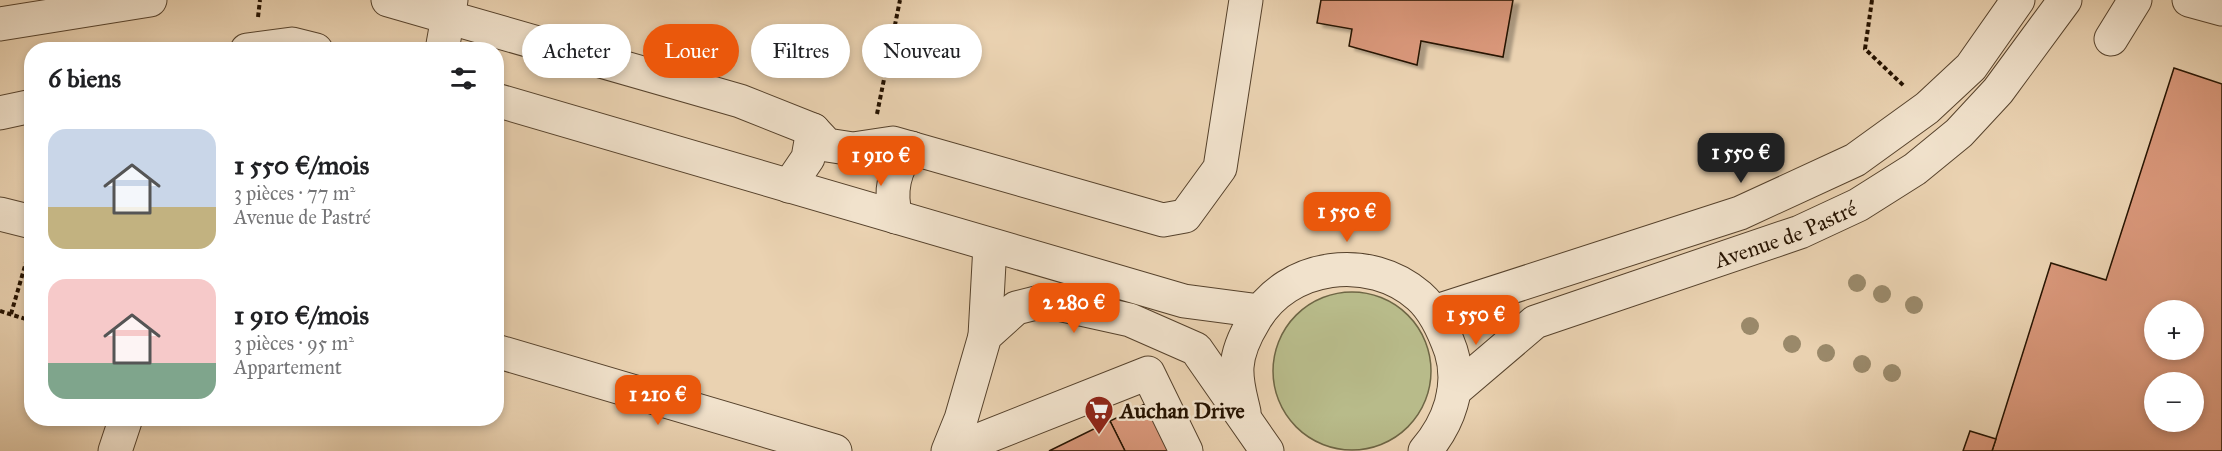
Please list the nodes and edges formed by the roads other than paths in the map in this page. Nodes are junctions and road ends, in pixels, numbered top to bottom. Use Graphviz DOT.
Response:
graph roads {
  1 [pos="150,0"];
  2 [pos="388,0"];
  3 [pos="1246,0"];
  4 [pos="2018,0"];
  5 [pos="2065,0"];
  6 [pos="2135,0"];
  7 [pos="2189,0"];
  8 [pos="450,9"];
  9 [pos="2222,9"];
  10 [pos="0,24"];
  11 [pos="2111,39"];
  12 [pos="444,42"];
  13 [pos="504,102"];
  14 [pos="24,108"];
  15 [pos="0,113"];
  16 [pos="813,130"];
  17 [pos="911,148"];
  18 [pos="789,186"];
  19 [pos="0,214"];
  20 [pos="896,217"];
  21 [pos="24,220"];
  22 [pos="990,245"];
  23 [pos="1260,310"];
  24 [pos="1434,312"];
  25 [pos="985,336"];
  26 [pos="504,353"];
  27 [pos="1454,391"];
  28 [pos="1246,420"];
  29 [pos="123,426"];
  30 [pos="115,451"];
  31 [pos="833,451"];
  32 [pos="950,451"];
  33 [pos="1186,451"];
  34 [pos="1267,451"];
  35 [pos="1425,451"];
  1 -- 10 [label="street"];
  2 -- 8 [label="street"];
  3 -- 17 [label="street"];
  4 -- 24 [label="street, Avenue de Pastré"];
  5 -- 27 [label="street, Avenue de Pastré"];
  6 -- 11 [label="street"];
  7 -- 9 [label="street"];
  8 -- 12 [label="street"];
  8 -- 16 [label="street"];
  13 -- 18 [label="street"];
  14 -- 15 [label="street"];
  16 -- 17 [label="street"];
  16 -- 18 [label="street"];
  17 -- 20 [label="street"];
  18 -- 20 [label="street"];
  19 -- 21 [label="street"];
  20 -- 22 [label="street"];
  22 -- 23 [label="street"];
  22 -- 25 [label="street"];
  23 -- 24 [label="street"];
  23 -- 28 [label="street"];
  24 -- 27 [label="street"];
  25 -- 28 [label="street"];
  25 -- 32 [label="street"];
  26 -- 31 [label="street"];
  27 -- 35 [label="street"];
  28 -- 34 [label="street"];
  29 -- 30 [label="street"];
  32 -- 33 [label="street"];
}
